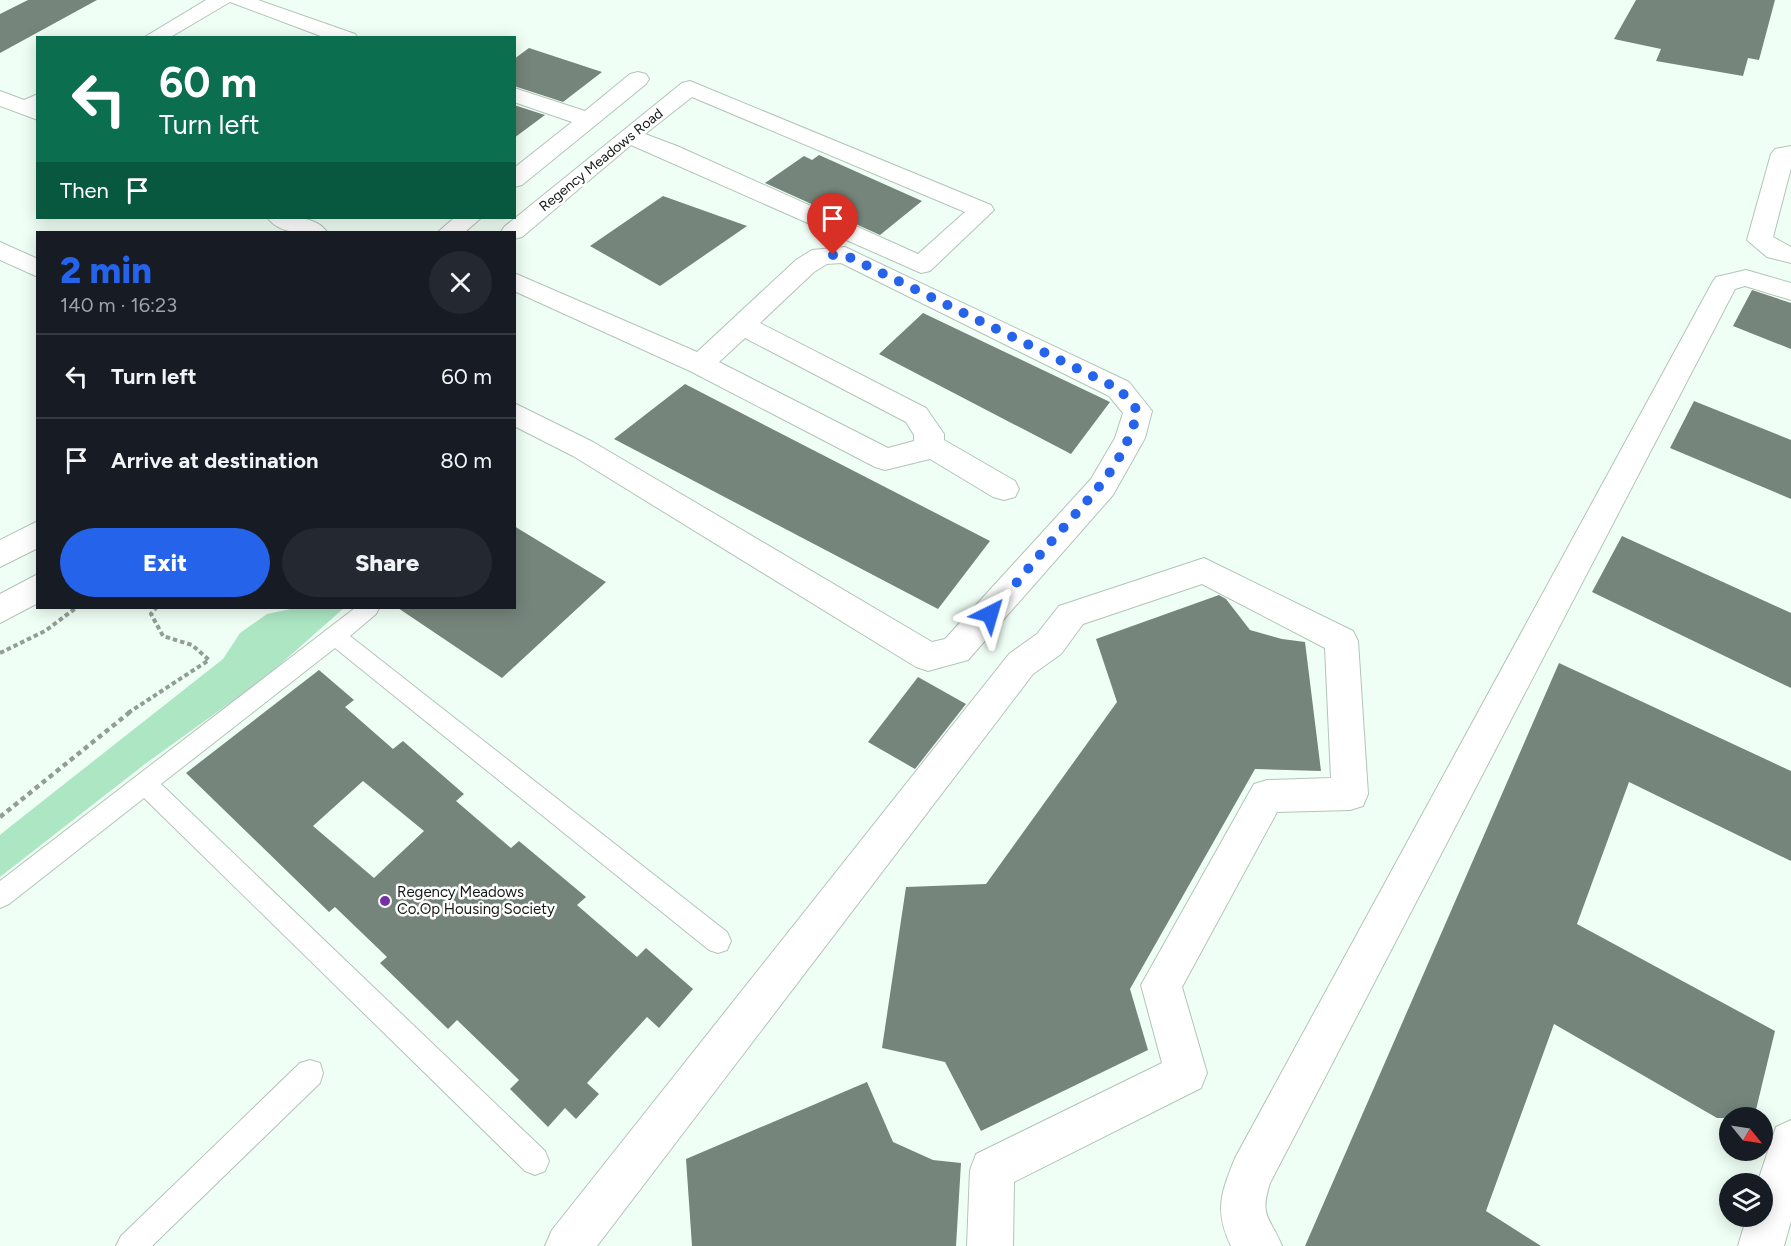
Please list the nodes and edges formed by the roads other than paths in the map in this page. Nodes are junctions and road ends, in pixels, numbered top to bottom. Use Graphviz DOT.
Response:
graph roads {
  1 [pos="221,0"];
  2 [pos="238,0"];
  3 [pos="157,36"];
  4 [pos="342,36"];
  5 [pos="638,79"];
  6 [pos="516,95"];
  7 [pos="0,98"];
  8 [pos="33,107"];
  9 [pos="588,120"];
  10 [pos="628,136"];
  11 [pos="1791,153"];
  12 [pos="516,178"];
  13 [pos="282,219"];
  14 [pos="468,219"];
  15 [pos="312,231"];
  16 [pos="451,231"];
  17 [pos="514,231"];
  18 [pos="0,250"];
  19 [pos="1791,255"];
  20 [pos="36,268"];
  21 [pos="516,282"];
  22 [pos="1791,292"];
  23 [pos="741,325"];
  24 [pos="700,364"];
  25 [pos="516,414"];
  26 [pos="929,445"];
  27 [pos="1004,489"];
  28 [pos="36,533"];
  29 [pos="0,555"];
  30 [pos="36,588"];
  31 [pos="368,609"];
  32 [pos="0,610"];
  33 [pos="335,636"];
  34 [pos="145,784"];
  35 [pos="0,896"];
  36 [pos="718,941"];
  37 [pos="310,1073"];
  38 [pos="1791,1142"];
  39 [pos="535,1161"];
  40 [pos="131,1246"];
  41 [pos="568,1246"];
  42 [pos="990,1246"];
  43 [pos="1259,1246"];
  44 [pos="1761,1246"];
  1 -- 3 [label="street"];
  2 -- 4 [label="street"];
  5 -- 9 [label="street"];
  6 -- 9 [label="street"];
  7 -- 8 [label="street"];
  9 -- 12 [label="street"];
  10 -- 10 [label="street, Regency Meadows Road"];
  10 -- 17 [label="street, Regency Meadows Road"];
  11 -- 19 [label="street"];
  13 -- 15 [label="street"];
  14 -- 16 [label="street"];
  18 -- 20 [label="street"];
  21 -- 24 [label="street"];
  22 -- 43 [label="street"];
  23 -- 24 [label="street"];
  23 -- 25 [label="street"];
  23 -- 26 [label="street"];
  24 -- 26 [label="street"];
  26 -- 27 [label="street"];
  28 -- 29 [label="street"];
  30 -- 32 [label="street"];
  31 -- 33 [label="lane"];
  33 -- 34 [label="lane"];
  33 -- 36 [label="lane"];
  34 -- 35 [label="lane"];
  34 -- 39 [label="lane"];
  37 -- 40 [label="lane"];
  38 -- 44 [label="street"];
  41 -- 42 [label="street"];
}
